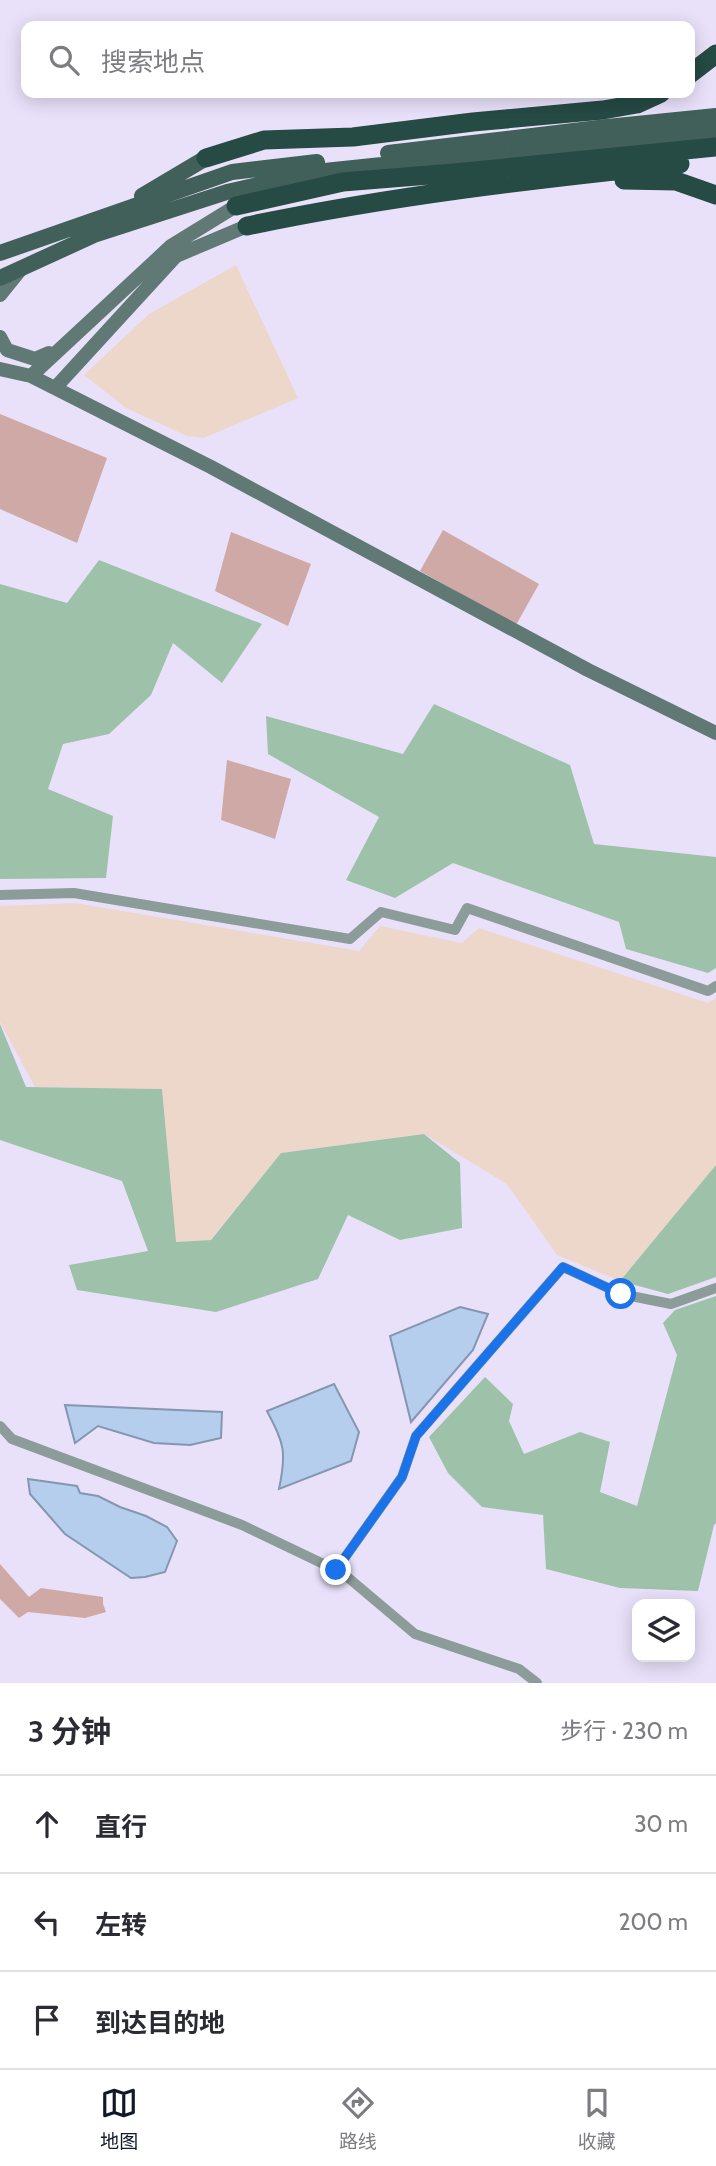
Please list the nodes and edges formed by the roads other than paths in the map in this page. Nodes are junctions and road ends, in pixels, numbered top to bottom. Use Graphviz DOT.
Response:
graph roads {
  1 [pos="716,54"];
  2 [pos="695,70"];
  3 [pos="650,98"];
  4 [pos="716,116"];
  5 [pos="716,130"];
  6 [pos="716,147"];
  7 [pos="206,158"];
  8 [pos="716,160"];
  9 [pos="546,178"];
  10 [pos="716,195"];
  11 [pos="236,206"];
  12 [pos="112,214"];
  13 [pos="247,226"];
  14 [pos="0,253"];
  15 [pos="21,269"];
  16 [pos="0,278"];
  17 [pos="0,295"];
  18 [pos="0,337"];
  19 [pos="60,348"];
  20 [pos="0,369"];
  21 [pos="31,376"];
  22 [pos="54,388"];
  23 [pos="716,733"];
  24 [pos="0,895"];
  25 [pos="716,986"];
  26 [pos="716,1288"];
  27 [pos="0,1426"];
  28 [pos="336,1570"];
  29 [pos="537,1683"];
  1 -- 2 [label="highway"];
  3 -- 7 [label="highway"];
  4 -- 12 [label="main road"];
  5 -- 15 [label="main road"];
  6 -- 11 [label="highway"];
  7 -- 12 [label="main road"];
  8 -- 9 [label="highway"];
  9 -- 10 [label="highway"];
  9 -- 13 [label="highway"];
  11 -- 19 [label="main road"];
  12 -- 14 [label="main road"];
  13 -- 22 [label="main road"];
  15 -- 16 [label="main road"];
  15 -- 17 [label="main road"];
  18 -- 19 [label="main road"];
  19 -- 21 [label="main road"];
  20 -- 21 [label="main road"];
  21 -- 22 [label="main road"];
  22 -- 23 [label="main road"];
  24 -- 25 [label="street"];
  26 -- 28 [label="street"];
  27 -- 28 [label="street"];
  28 -- 29 [label="street"];
}
